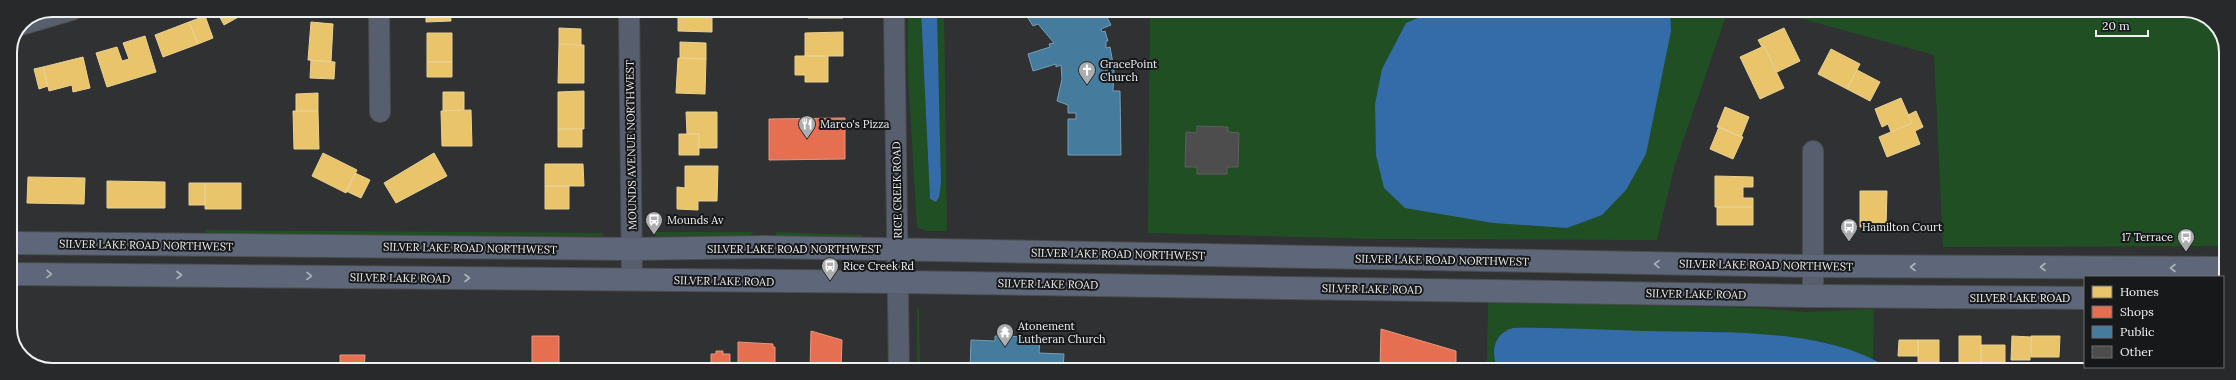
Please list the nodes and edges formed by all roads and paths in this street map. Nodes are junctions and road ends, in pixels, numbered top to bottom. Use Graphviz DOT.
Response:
graph roads {
  1 [pos="380,17"];
  2 [pos="629,17"];
  3 [pos="894,17"];
  4 [pos="380,112"];
  5 [pos="1812,150"];
  6 [pos="17,244"];
  7 [pos="632,249"];
  8 [pos="898,249"];
  9 [pos="1812,266"];
  10 [pos="2219,269"];
  11 [pos="2199,272"];
  12 [pos="17,274"];
  13 [pos="632,280"];
  14 [pos="898,282"];
  15 [pos="1813,296"];
  16 [pos="2084,298"];
  17 [pos="899,363"];
  1 -- 4 [label="street"];
  2 -- 7 [label="street, MOUNDS AVENUE NORTHWEST"];
  3 -- 8 [label="street, RICE CREEK ROAD"];
  5 -- 9 [label="street"];
  6 -- 7 [label="main road, SILVER LAKE ROAD NORTHWEST"];
  7 -- 8 [label="main road, SILVER LAKE ROAD NORTHWEST"];
  7 -- 13 [label="street, MOUNDS AVENUE NORTHWEST"];
  9 -- 8 [label="main road, SILVER LAKE ROAD NORTHWEST, one-way"];
  8 -- 14 [label="street, RICE CREEK ROAD"];
  11 -- 9 [label="main road, SILVER LAKE ROAD NORTHWEST, one-way"];
  9 -- 15 [label="street"];
  10 -- 11 [label="main road, SILVER LAKE ROAD NORTHWEST"];
  12 -- 13 [label="main road, SILVER LAKE ROAD, one-way"];
  13 -- 14 [label="main road, SILVER LAKE ROAD"];
  14 -- 15 [label="main road, SILVER LAKE ROAD"];
  14 -- 17 [label="street, RICE CREEK ROAD"];
  15 -- 16 [label="main road, SILVER LAKE ROAD"];
}
